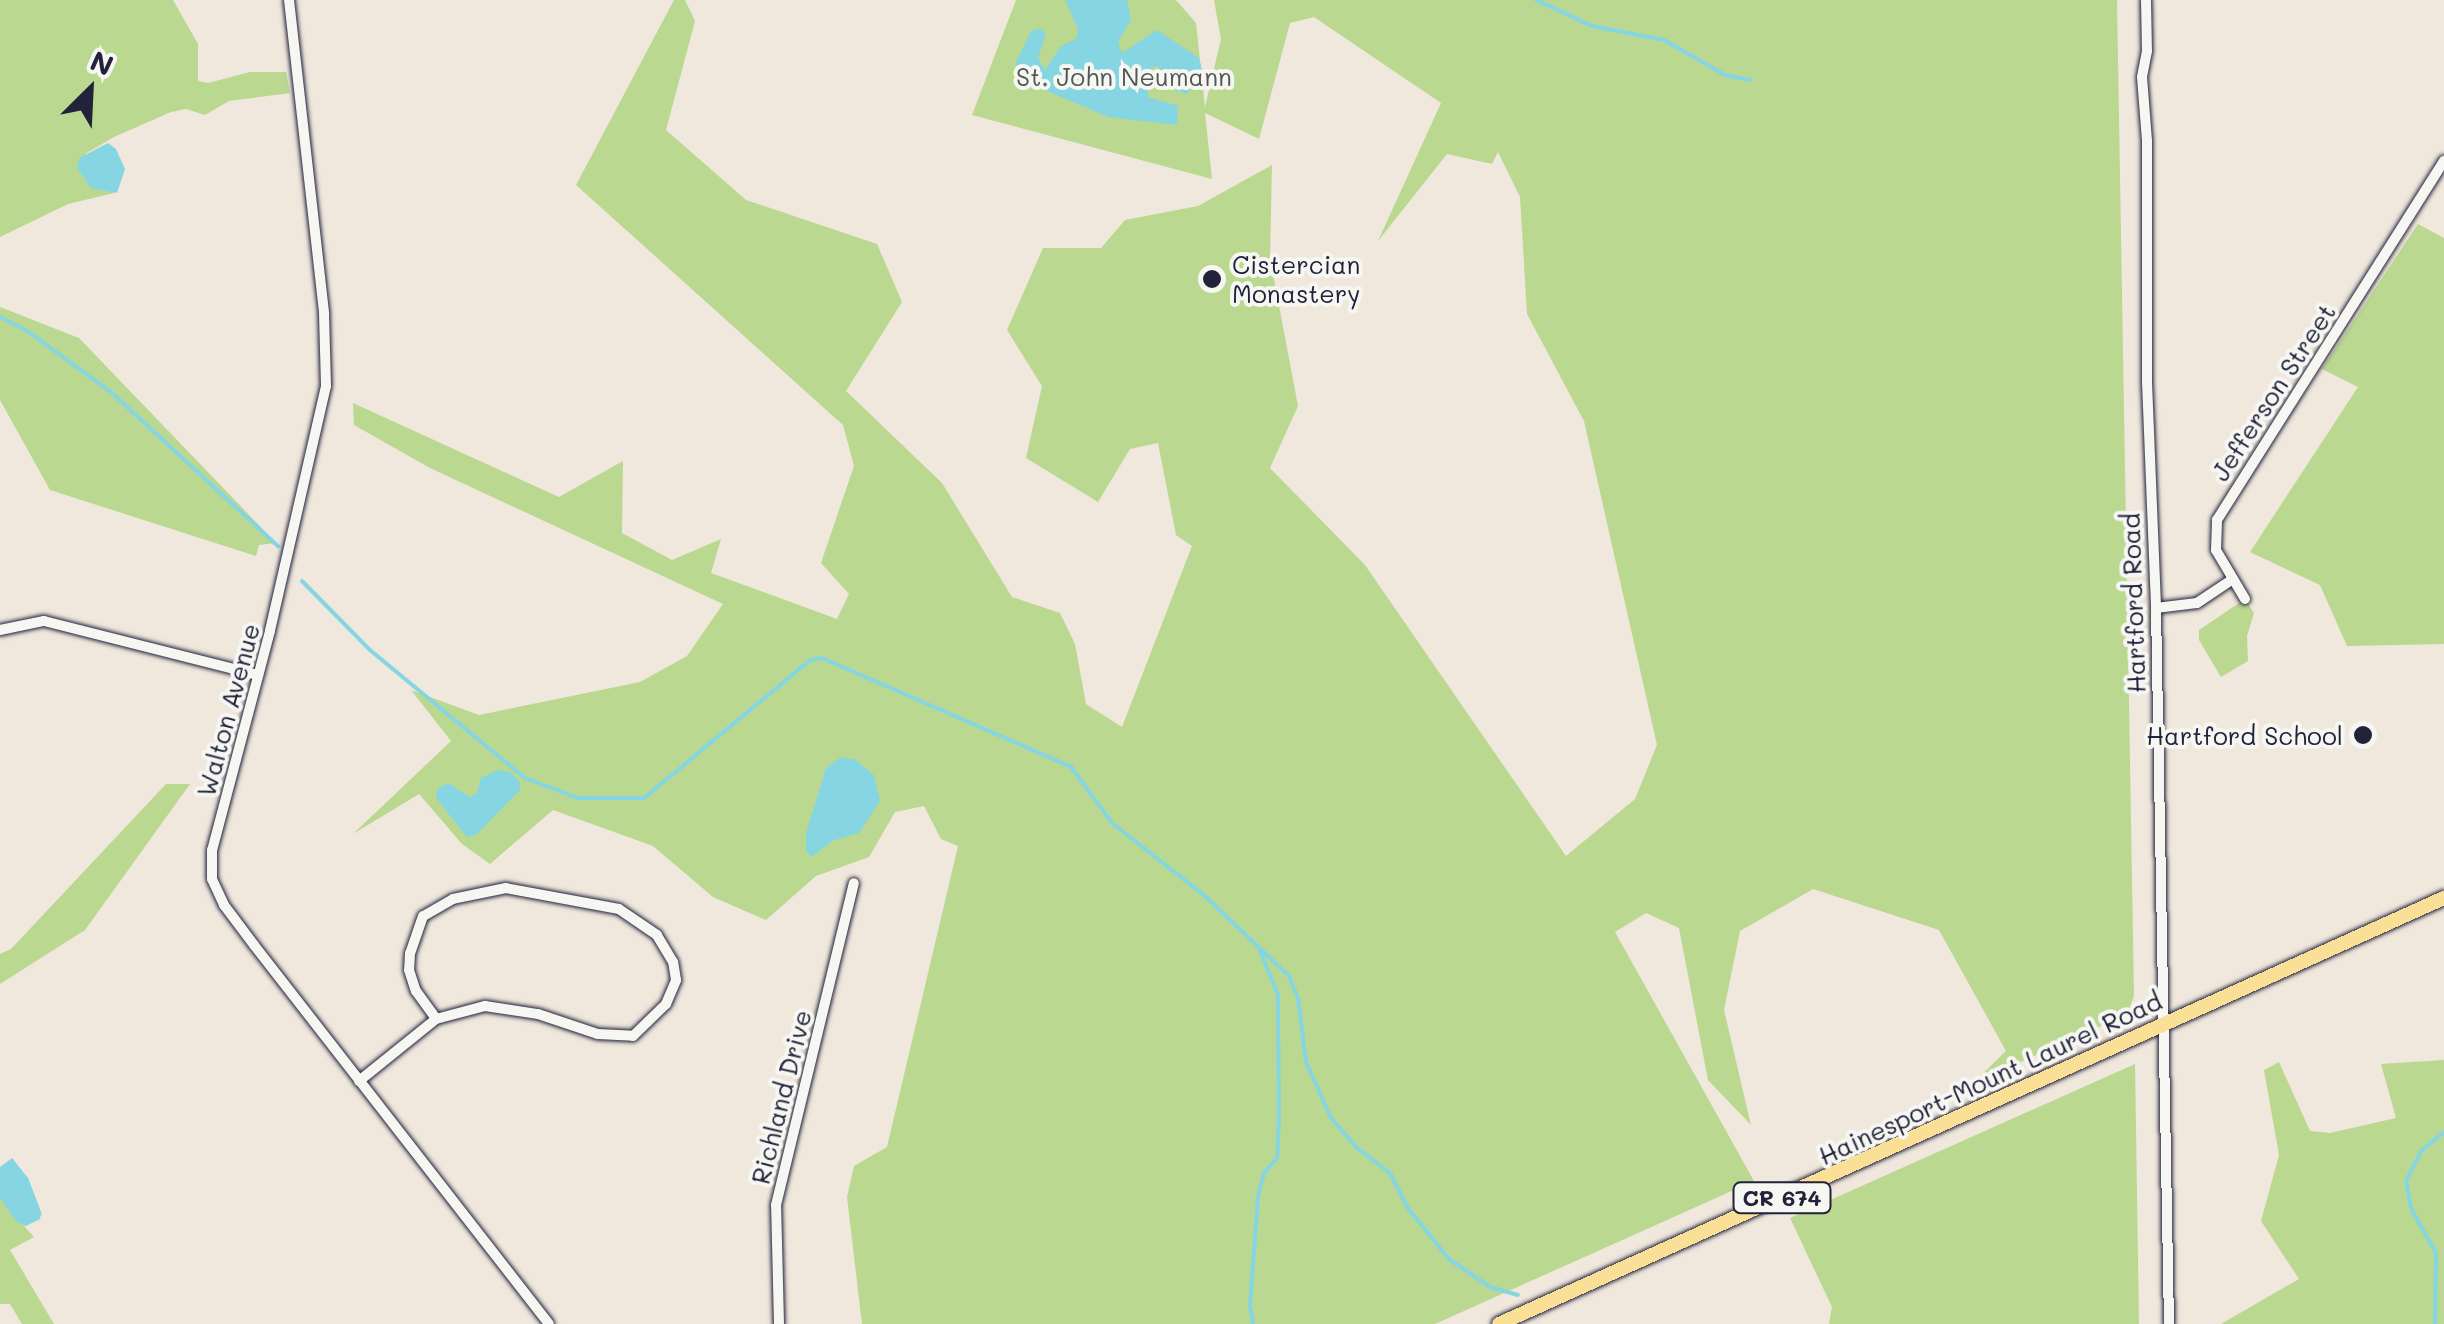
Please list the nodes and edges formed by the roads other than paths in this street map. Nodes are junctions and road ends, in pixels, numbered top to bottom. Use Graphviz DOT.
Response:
graph roads {
  1 [pos="289,0"];
  2 [pos="2146,0"];
  3 [pos="2444,161"];
  4 [pos="2233,579"];
  5 [pos="2245,599"];
  6 [pos="2156,608"];
  7 [pos="0,630"];
  8 [pos="258,675"];
  9 [pos="854,884"];
  10 [pos="2444,898"];
  11 [pos="436,1019"];
  12 [pos="2164,1023"];
  13 [pos="359,1081"];
  14 [pos="549,1324"];
  15 [pos="779,1324"];
  16 [pos="1500,1324"];
  17 [pos="2169,1324"];
  1 -- 8 [label="street, Walton Avenue"];
  2 -- 6 [label="street, Hartford Road"];
  3 -- 4 [label="street, Jefferson Street"];
  4 -- 5 [label="street, Jefferson Street"];
  4 -- 6 [label="street"];
  6 -- 12 [label="street, Hartford Road"];
  7 -- 8 [label="street"];
  8 -- 13 [label="street, Walton Avenue"];
  9 -- 15 [label="street, Richland Drive"];
  10 -- 12 [label="main road, Hainesport-Mount Laurel Road / CR 674"];
  11 -- 11 [label="street"];
  11 -- 13 [label="street"];
  12 -- 16 [label="main road, Hainesport-Mount Laurel Road / CR 674"];
  12 -- 17 [label="street, Hartford Road"];
  13 -- 14 [label="street, Walton Avenue"];
}
